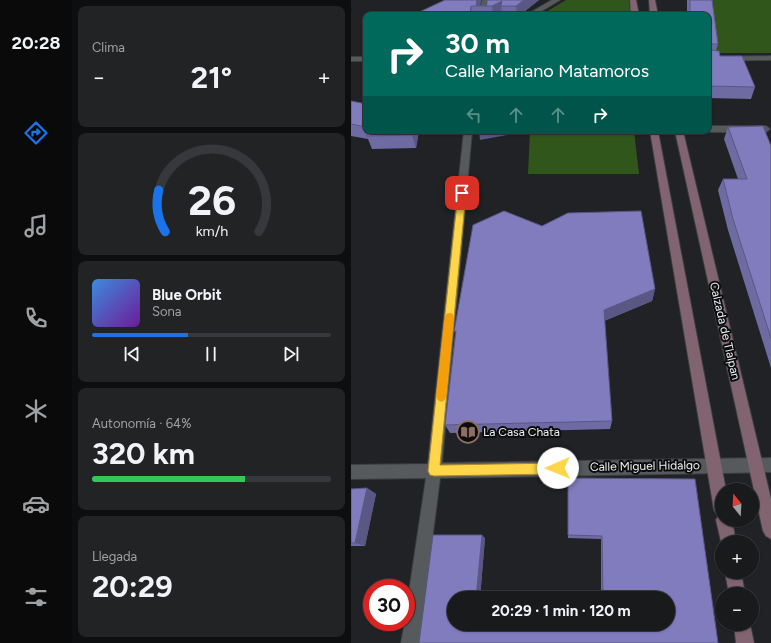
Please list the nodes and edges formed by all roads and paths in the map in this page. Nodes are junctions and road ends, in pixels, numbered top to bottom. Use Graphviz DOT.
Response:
graph roads {
  1 [pos="485,0"];
  2 [pos="557,0"];
  3 [pos="633,0"];
  4 [pos="653,0"];
  5 [pos="483,12"];
  6 [pos="535,12"];
  7 [pos="635,12"];
  8 [pos="654,12"];
  9 [pos="711,58"];
  10 [pos="771,58"];
  11 [pos="351,59"];
  12 [pos="363,59"];
  13 [pos="711,129"];
  14 [pos="766,129"];
  15 [pos="468,134"];
  16 [pos="655,134"];
  17 [pos="680,134"];
  18 [pos="714,465"];
  19 [pos="756,465"];
  20 [pos="771,465"];
  21 [pos="434,471"];
  22 [pos="351,472"];
  23 [pos="717,483"];
  24 [pos="771,531"];
  25 [pos="743,631"];
  26 [pos="410,643"];
  27 [pos="745,643"];
  1 -- 5 [label="street"];
  2 -- 6 [label="street"];
  3 -- 7 [label="main road"];
  4 -- 8 [label="main road"];
  9 -- 10 [label="street"];
  11 -- 12 [label="street"];
  13 -- 14 [label="lane"];
  15 -- 21 [label="street"];
  16 -- 18 [label="main road"];
  17 -- 19 [label="main road, Calzada de Tlalpan"];
  18 -- 19 [label="street, Calle Miguel Hidalgo"];
  18 -- 21 [label="street, Calle Miguel Hidalgo"];
  18 -- 23 [label="main road"];
  19 -- 20 [label="street, Calle Miguel Hidalgo"];
  19 -- 24 [label="main road, Calzada de Tlalpan"];
  21 -- 22 [label="street, Calle Miguel Hidalgo"];
  21 -- 26 [label="street"];
  25 -- 27 [label="main road"];
}
